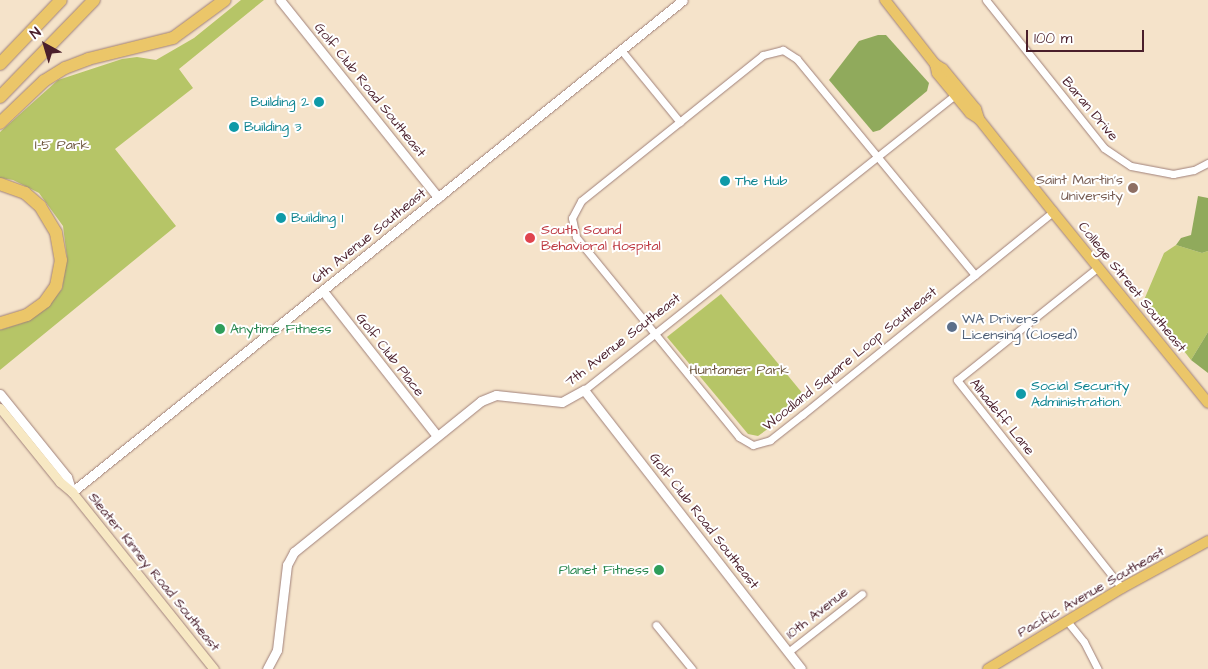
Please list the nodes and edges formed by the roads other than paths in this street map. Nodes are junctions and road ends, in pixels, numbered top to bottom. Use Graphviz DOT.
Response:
graph roads {
  1 [pos="56,0"];
  2 [pos="61,0"];
  3 [pos="94,0"];
  4 [pos="225,0"];
  5 [pos="280,0"];
  6 [pos="683,0"];
  7 [pos="885,0"];
  8 [pos="986,0"];
  9 [pos="621,50"];
  10 [pos="0,54"];
  11 [pos="0,64"];
  12 [pos="935,64"];
  13 [pos="955,95"];
  14 [pos="0,97"];
  15 [pos="979,119"];
  16 [pos="680,122"];
  17 [pos="0,123"];
  18 [pos="876,156"];
  19 [pos="1208,163"];
  20 [pos="0,184"];
  21 [pos="438,197"];
  22 [pos="1053,212"];
  23 [pos="1098,268"];
  24 [pos="975,275"];
  25 [pos="323,291"];
  26 [pos="0,323"];
  27 [pos="654,335"];
  28 [pos="584,390"];
  29 [pos="0,394"];
  30 [pos="1208,403"];
  31 [pos="0,408"];
  32 [pos="436,436"];
  33 [pos="72,492"];
  34 [pos="1208,541"];
  35 [pos="1122,588"];
  36 [pos="862,594"];
  37 [pos="1067,621"];
  38 [pos="656,626"];
  39 [pos="788,652"];
  40 [pos="214,669"];
  41 [pos="268,669"];
  42 [pos="692,669"];
  43 [pos="801,669"];
  44 [pos="988,669"];
  45 [pos="1098,669"];
  1 -- 10 [label="highway"];
  2 -- 11 [label="highway"];
  3 -- 14 [label="highway"];
  4 -- 17 [label="highway"];
  5 -- 21 [label="street, Golf Club Road Southeast"];
  6 -- 9 [label="street, 6th Avenue Southeast"];
  7 -- 12 [label="main road, College Street Southeast"];
  8 -- 19 [label="street, Baran Drive"];
  9 -- 16 [label="street"];
  9 -- 21 [label="street, 6th Avenue Southeast"];
  12 -- 13 [label="main road, College Street Southeast"];
  12 -- 15 [label="main road, College Street Southeast"];
  13 -- 15 [label="main road, College Street Southeast"];
  13 -- 18 [label="street, 7th Avenue Southeast"];
  15 -- 22 [label="main road, College Street Southeast"];
  16 -- 18 [label="street, Woodland Square Loop Southeast"];
  16 -- 27 [label="street, Woodland Square Loop Southeast"];
  18 -- 24 [label="street, Woodland Square Loop Southeast"];
  18 -- 27 [label="street, 7th Avenue Southeast"];
  20 -- 26 [label="highway"];
  21 -- 25 [label="street, 6th Avenue Southeast"];
  22 -- 23 [label="main road, College Street Southeast"];
  22 -- 24 [label="street, Woodland Square Loop Southeast"];
  23 -- 30 [label="main road, College Street Southeast"];
  23 -- 35 [label="street, Alhadeff Lane"];
  24 -- 27 [label="street, Woodland Square Loop Southeast"];
  25 -- 32 [label="street, Golf Club Place"];
  25 -- 33 [label="street, 6th Avenue Southeast"];
  27 -- 28 [label="street, 7th Avenue Southeast"];
  28 -- 32 [label="street, 7th Avenue Southeast"];
  28 -- 39 [label="street, Golf Club Road Southeast"];
  29 -- 33 [label="street, Sleater Kinney Road Southeast"];
  31 -- 33 [label="main road, Sleater Kinney Road Southeast"];
  32 -- 41 [label="street, 7th Avenue Southeast"];
  33 -- 40 [label="main road, Sleater Kinney Road Southeast"];
  34 -- 35 [label="main road, Pacific Avenue Southeast"];
  35 -- 37 [label="main road, Pacific Avenue Southeast"];
  36 -- 39 [label="street, 10th Avenue"];
  37 -- 44 [label="main road, Pacific Avenue Southeast"];
  37 -- 45 [label="street"];
  38 -- 42 [label="street"];
  39 -- 43 [label="street, Golf Club Road Southeast"];
}
